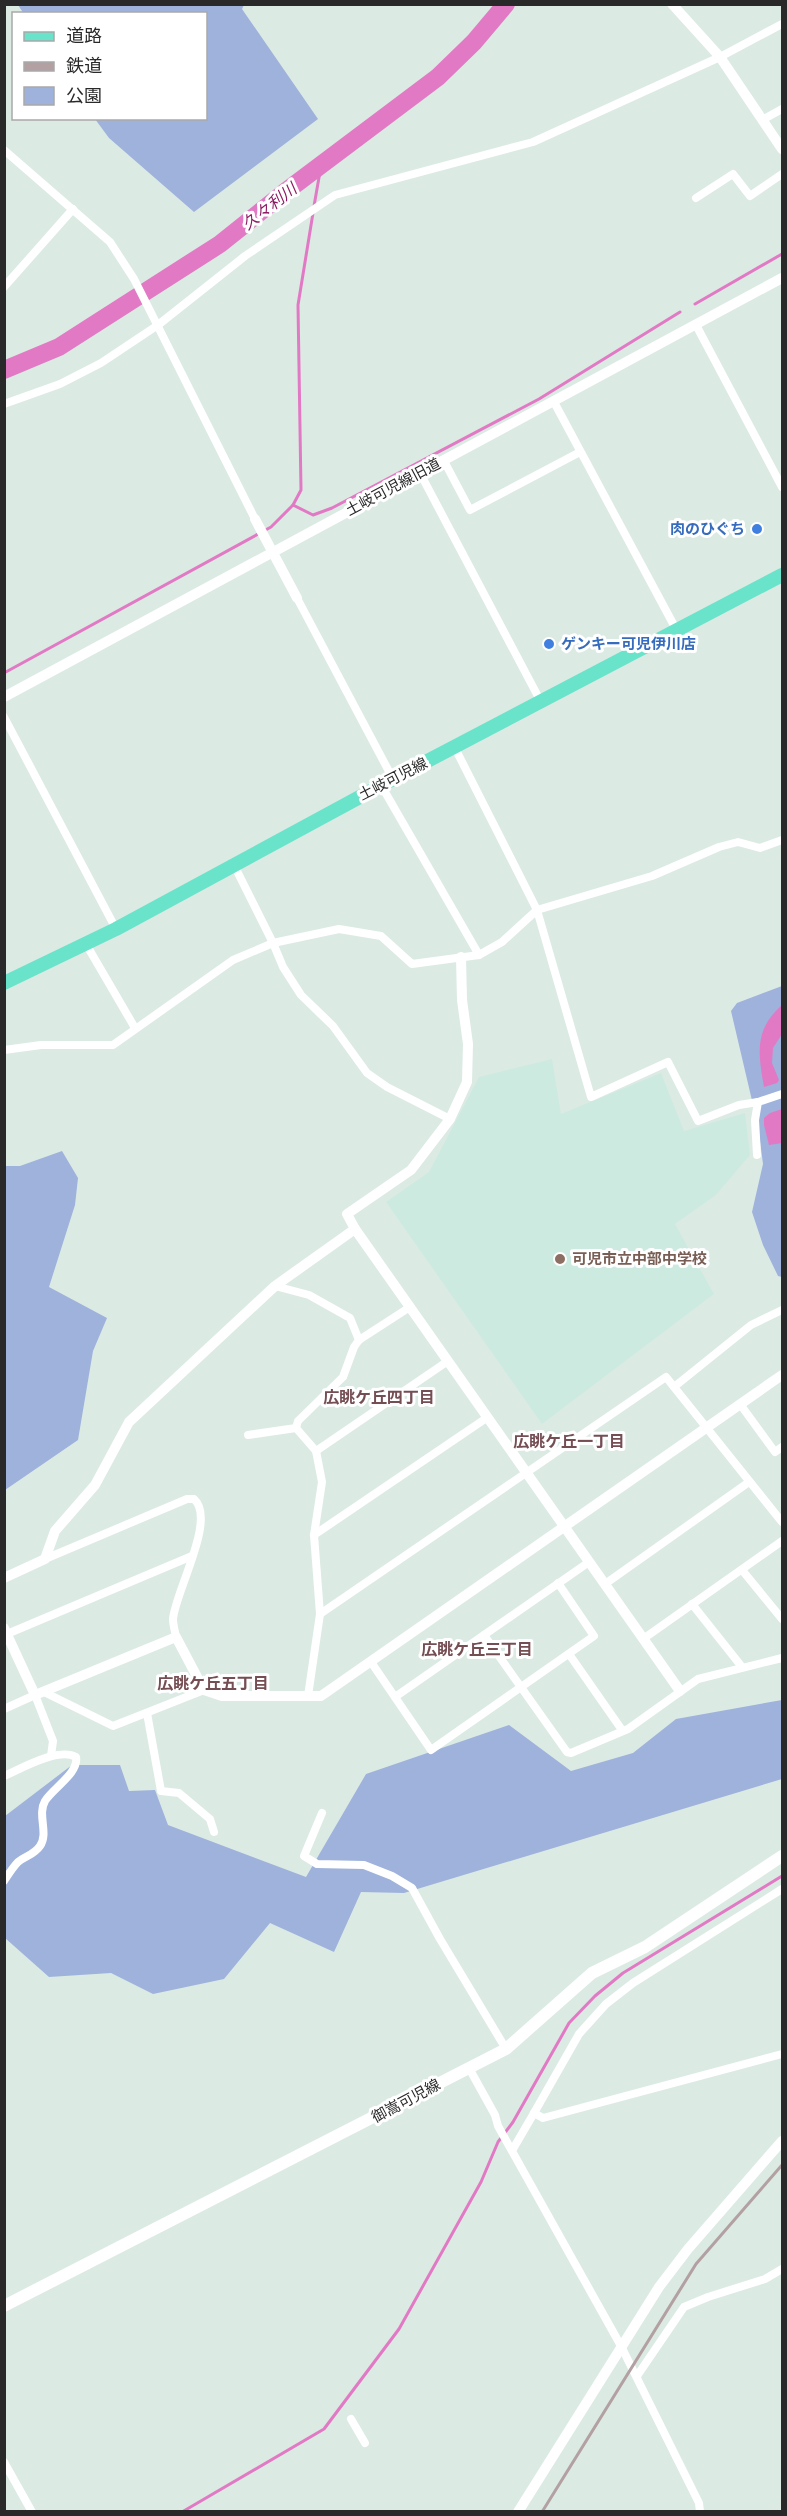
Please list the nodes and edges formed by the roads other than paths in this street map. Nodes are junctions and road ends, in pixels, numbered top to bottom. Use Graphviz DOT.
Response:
graph roads {
  1 [pos="672,4"];
  2 [pos="783,24"];
  3 [pos="720,57"];
  4 [pos="783,109"];
  5 [pos="764,119"];
  6 [pos="783,149"];
  7 [pos="4,150"];
  8 [pos="783,174"];
  9 [pos="696,198"];
  10 [pos="73,209"];
  11 [pos="783,278"];
  12 [pos="4,287"];
  13 [pos="156,322"];
  14 [pos="696,324"];
  15 [pos="554,402"];
  16 [pos="4,404"];
  17 [pos="580,452"];
  18 [pos="444,460"];
  19 [pos="420,473"];
  20 [pos="783,487"];
  21 [pos="255,519"];
  22 [pos="269,546"];
  23 [pos="783,575"];
  24 [pos="297,598"];
  25 [pos="677,631"];
  26 [pos="4,697"];
  27 [pos="541,702"];
  28 [pos="4,717"];
  29 [pos="455,748"];
  30 [pos="387,782"];
  31 [pos="783,840"];
  32 [pos="234,866"];
  33 [pos="537,910"];
  34 [pos="116,929"];
  35 [pos="273,943"];
  36 [pos="86,944"];
  37 [pos="479,955"];
  38 [pos="461,957"];
  39 [pos="4,983"];
  40 [pos="135,1028"];
  41 [pos="4,1050"];
  42 [pos="783,1094"];
  43 [pos="758,1102"];
  44 [pos="450,1119"];
  45 [pos="757,1155"];
  46 [pos="355,1229"];
  47 [pos="275,1286"];
  48 [pos="410,1307"];
  49 [pos="783,1310"];
  50 [pos="359,1340"];
  51 [pos="448,1361"];
  52 [pos="783,1375"];
  53 [pos="674,1387"];
  54 [pos="740,1404"];
  55 [pos="488,1417"];
  56 [pos="296,1428"];
  57 [pos="705,1428"];
  58 [pos="248,1435"];
  59 [pos="783,1447"];
  60 [pos="316,1451"];
  61 [pos="526,1472"];
  62 [pos="749,1482"];
  63 [pos="783,1522"];
  64 [pos="565,1527"];
  65 [pos="314,1535"];
  66 [pos="783,1541"];
  67 [pos="192,1556"];
  68 [pos="45,1559"];
  69 [pos="589,1562"];
  70 [pos="742,1570"];
  71 [pos="4,1578"];
  72 [pos="558,1583"];
  73 [pos="605,1584"];
  74 [pos="692,1604"];
  75 [pos="320,1614"];
  76 [pos="783,1619"];
  77 [pos="5,1632"];
  78 [pos="484,1635"];
  79 [pos="176,1637"];
  80 [pos="643,1639"];
  81 [pos="569,1654"];
  82 [pos="783,1658"];
  83 [pos="371,1662"];
  84 [pos="742,1667"];
  85 [pos="521,1686"];
  86 [pos="204,1690"];
  87 [pos="681,1691"];
  88 [pos="40,1694"];
  89 [pos="308,1696"];
  90 [pos="395,1697"];
  91 [pos="4,1709"];
  92 [pos="147,1713"];
  93 [pos="622,1730"];
  94 [pos="51,1756"];
  95 [pos="4,1776"];
  96 [pos="322,1813"];
  97 [pos="214,1832"];
  98 [pos="783,1856"];
  99 [pos="4,1881"];
  100 [pos="783,1889"];
  101 [pos="506,2049"];
  102 [pos="783,2054"];
  103 [pos="469,2068"];
  104 [pos="534,2113"];
  105 [pos="783,2141"];
  106 [pos="513,2149"];
  107 [pos="783,2269"];
  108 [pos="4,2306"];
  109 [pos="621,2346"];
  110 [pos="637,2376"];
  111 [pos="351,2419"];
  112 [pos="364,2443"];
  113 [pos="4,2462"];
  114 [pos="32,2511"];
  115 [pos="518,2511"];
  116 [pos="700,2511"];
  1 -- 3 [label="street"];
  2 -- 3 [label="street"];
  3 -- 5 [label="street"];
  3 -- 13 [label="street"];
  4 -- 5 [label="street"];
  5 -- 6 [label="street"];
  7 -- 10 [label="street"];
  8 -- 9 [label="street"];
  10 -- 12 [label="street"];
  10 -- 13 [label="street"];
  11 -- 14 [label="street, 土岐可児線旧道"];
  13 -- 16 [label="street"];
  13 -- 21 [label="street"];
  14 -- 15 [label="street, 土岐可児線旧道"];
  14 -- 20 [label="street"];
  15 -- 17 [label="street"];
  15 -- 18 [label="street, 土岐可児線旧道"];
  17 -- 18 [label="street"];
  17 -- 25 [label="street"];
  18 -- 19 [label="street, 土岐可児線旧道"];
  19 -- 22 [label="street, 土岐可児線旧道"];
  19 -- 27 [label="street"];
  21 -- 22 [label="street"];
  22 -- 24 [label="street"];
  22 -- 26 [label="street, 土岐可児線旧道"];
  23 -- 25 [label="main road, 土岐可児線"];
  24 -- 30 [label="street"];
  25 -- 27 [label="main road, 土岐可児線"];
  27 -- 29 [label="main road, 土岐可児線"];
  28 -- 34 [label="street"];
  29 -- 30 [label="main road, 土岐可児線"];
  29 -- 33 [label="street"];
  30 -- 32 [label="main road, 土岐可児線"];
  30 -- 37 [label="street"];
  31 -- 33 [label="street"];
  32 -- 34 [label="main road, 土岐可児線"];
  32 -- 35 [label="street"];
  33 -- 37 [label="street"];
  33 -- 43 [label="street"];
  34 -- 36 [label="main road, 土岐可児線"];
  35 -- 38 [label="street"];
  35 -- 40 [label="street"];
  35 -- 44 [label="street"];
  36 -- 39 [label="main road, 土岐可児線"];
  36 -- 40 [label="street"];
  37 -- 38 [label="street"];
  38 -- 44 [label="street"];
  40 -- 41 [label="street"];
  42 -- 43 [label="street"];
  43 -- 45 [label="street"];
  44 -- 46 [label="street"];
  46 -- 47 [label="street"];
  46 -- 48 [label="street"];
  47 -- 50 [label="street"];
  47 -- 68 [label="street"];
  48 -- 50 [label="street"];
  48 -- 51 [label="street"];
  49 -- 53 [label="street"];
  50 -- 56 [label="street"];
  51 -- 55 [label="street"];
  51 -- 60 [label="street"];
  52 -- 54 [label="street"];
  53 -- 57 [label="street"];
  53 -- 61 [label="street"];
  54 -- 57 [label="street"];
  54 -- 59 [label="street"];
  55 -- 61 [label="street"];
  55 -- 65 [label="street"];
  56 -- 58 [label="street"];
  56 -- 60 [label="street"];
  57 -- 62 [label="street"];
  57 -- 64 [label="street"];
  60 -- 65 [label="street"];
  61 -- 64 [label="street"];
  61 -- 75 [label="street"];
  62 -- 63 [label="street"];
  62 -- 73 [label="street"];
  64 -- 69 [label="street"];
  64 -- 83 [label="street"];
  65 -- 75 [label="street"];
  66 -- 70 [label="street"];
  67 -- 68 [label="street"];
  67 -- 77 [label="street"];
  67 -- 79 [label="street"];
  68 -- 71 [label="street"];
  69 -- 72 [label="street"];
  69 -- 73 [label="street"];
  70 -- 74 [label="street"];
  70 -- 76 [label="street"];
  72 -- 78 [label="street"];
  72 -- 81 [label="street"];
  73 -- 80 [label="street"];
  74 -- 80 [label="street"];
  74 -- 84 [label="street"];
  75 -- 89 [label="street"];
  77 -- 88 [label="street"];
  78 -- 85 [label="street"];
  78 -- 90 [label="street"];
  79 -- 86 [label="street"];
  79 -- 88 [label="street"];
  80 -- 87 [label="street"];
  81 -- 85 [label="street"];
  81 -- 93 [label="street"];
  82 -- 84 [label="street"];
  83 -- 89 [label="street"];
  83 -- 90 [label="street"];
  84 -- 87 [label="street"];
  85 -- 90 [label="street"];
  85 -- 93 [label="street"];
  86 -- 89 [label="street"];
  86 -- 92 [label="street"];
  87 -- 93 [label="street"];
  88 -- 91 [label="street"];
  88 -- 92 [label="street"];
  88 -- 94 [label="street"];
  92 -- 97 [label="street"];
  94 -- 95 [label="street"];
  94 -- 99 [label="street"];
  96 -- 101 [label="street"];
  98 -- 101 [label="main road, 御嵩可児線"];
  100 -- 104 [label="street"];
  101 -- 103 [label="main road, 御嵩可児線"];
  102 -- 104 [label="street"];
  103 -- 106 [label="street"];
  103 -- 108 [label="main road, 御嵩可児線"];
  104 -- 106 [label="street"];
  105 -- 109 [label="street"];
  106 -- 109 [label="street"];
  107 -- 110 [label="street"];
  109 -- 110 [label="street"];
  109 -- 115 [label="street"];
  110 -- 116 [label="street"];
  111 -- 112 [label="street"];
  113 -- 114 [label="street"];
}
